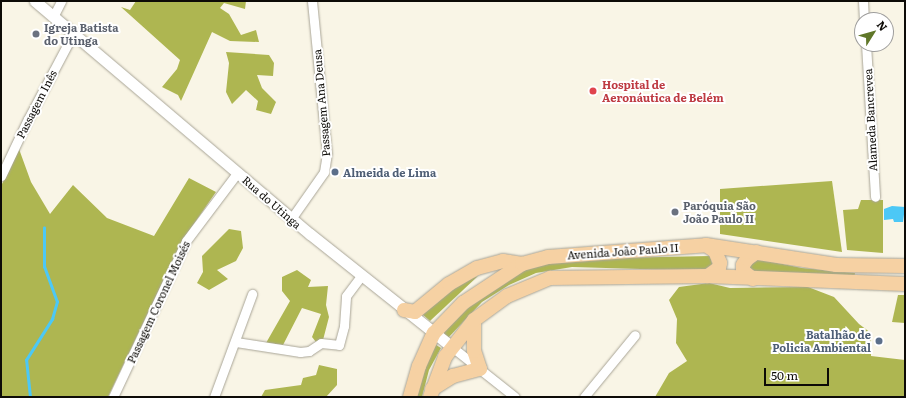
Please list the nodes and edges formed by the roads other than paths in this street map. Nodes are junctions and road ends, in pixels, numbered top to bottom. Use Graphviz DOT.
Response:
graph roads {
  1 [pos="35,1"];
  2 [pos="61,1"];
  3 [pos="312,1"];
  4 [pos="863,1"];
  5 [pos="864,12"];
  6 [pos="53,17"];
  7 [pos="73,34"];
  8 [pos="866,52"];
  9 [pos="238,172"];
  10 [pos="1,176"];
  11 [pos="875,197"];
  12 [pos="292,219"];
  13 [pos="706,245"];
  14 [pos="757,252"];
  15 [pos="522,264"];
  16 [pos="905,266"];
  17 [pos="361,276"];
  18 [pos="708,276"];
  19 [pos="753,279"];
  20 [pos="905,284"];
  21 [pos="252,294"];
  22 [pos="423,306"];
  23 [pos="404,310"];
  24 [pos="474,320"];
  25 [pos="421,322"];
  26 [pos="434,333"];
  27 [pos="635,335"];
  28 [pos="236,342"];
  29 [pos="452,347"];
  30 [pos="480,369"];
  31 [pos="431,393"];
  32 [pos="113,397"];
  33 [pos="214,397"];
  34 [pos="410,397"];
  35 [pos="515,397"];
  36 [pos="584,397"];
  1 -- 6 [label="street, Rua do Utinga"];
  2 -- 6 [label="street"];
  3 -- 12 [label="street, Passagem Ana Deusa"];
  4 -- 5 [label="street"];
  6 -- 7 [label="street, Rua do Utinga"];
  7 -- 9 [label="street, Rua do Utinga"];
  7 -- 10 [label="street, Passagem Inês"];
  8 -- 11 [label="street, Alameda Bancrevea"];
  9 -- 12 [label="street, Rua do Utinga"];
  9 -- 32 [label="street, Passagem Coronel Moisés"];
  12 -- 17 [label="street, Rua do Utinga"];
  13 -- 14 [label="main road, Avenida João Paulo II"];
  13 -- 15 [label="main road, Avenida João Paulo II"];
  13 -- 18 [label="main road"];
  14 -- 16 [label="main road, Avenida João Paulo II"];
  14 -- 19 [label="main road"];
  15 -- 22 [label="main road"];
  15 -- 26 [label="main road, Avenida João Paulo II"];
  17 -- 23 [label="street, Rua do Utinga"];
  17 -- 28 [label="street"];
  18 -- 19 [label="main road, Avenida João Paulo II"];
  18 -- 24 [label="main road, Avenida João Paulo II"];
  19 -- 20 [label="main road, Avenida João Paulo II"];
  21 -- 28 [label="street"];
  22 -- 23 [label="main road"];
  22 -- 25 [label="main road"];
  23 -- 25 [label="street, Rua do Utinga"];
  24 -- 29 [label="main road, Avenida João Paulo II"];
  24 -- 30 [label="main road"];
  25 -- 26 [label="street, Rua do Utinga"];
  26 -- 29 [label="street, Rua do Utinga"];
  26 -- 34 [label="main road, Avenida João Paulo II"];
  27 -- 36 [label="street"];
  28 -- 33 [label="street"];
  29 -- 30 [label="street, Rua do Utinga"];
  29 -- 31 [label="main road, Avenida João Paulo II"];
  30 -- 31 [label="main road"];
  30 -- 35 [label="street, Rua do Utinga"];
}
